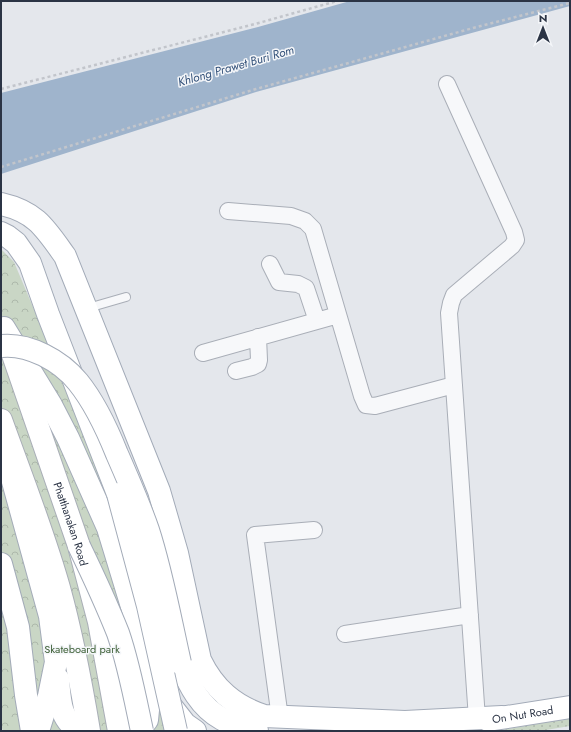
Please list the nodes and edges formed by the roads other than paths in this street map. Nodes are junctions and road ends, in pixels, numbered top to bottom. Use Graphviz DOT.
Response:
graph roads {
  1 [pos="447,84"];
  2 [pos="1,204"];
  3 [pos="228,211"];
  4 [pos="1,223"];
  5 [pos="1,233"];
  6 [pos="65,256"];
  7 [pos="270,264"];
  8 [pos="126,297"];
  9 [pos="87,308"];
  10 [pos="338,315"];
  11 [pos="317,321"];
  12 [pos="2,332"];
  13 [pos="258,337"];
  14 [pos="203,353"];
  15 [pos="236,371"];
  16 [pos="454,385"];
  17 [pos="1,420"];
  18 [pos="1,438"];
  19 [pos="314,530"];
  20 [pos="79,546"];
  21 [pos="1,564"];
  22 [pos="470,616"];
  23 [pos="345,634"];
  24 [pos="56,662"];
  25 [pos="145,662"];
  26 [pos="570,706"];
  27 [pos="502,717"];
  28 [pos="280,718"];
  29 [pos="477,719"];
  30 [pos="405,722"];
  31 [pos="32,731"];
  32 [pos="38,731"];
  33 [pos="78,731"];
  34 [pos="89,731"];
  35 [pos="119,731"];
  36 [pos="138,731"];
  37 [pos="142,731"];
  38 [pos="176,731"];
  39 [pos="195,731"];
  40 [pos="256,731"];
  41 [pos="301,731"];
  42 [pos="427,731"];
  1 -- 16 [label="street"];
  2 -- 6 [label="main road"];
  3 -- 10 [label="street"];
  4 -- 6 [label="main road"];
  5 -- 38 [label="main road, bridge"];
  6 -- 9 [label="main road"];
  7 -- 11 [label="street"];
  8 -- 9 [label="lane"];
  9 -- 28 [label="main road"];
  10 -- 11 [label="street"];
  10 -- 16 [label="street"];
  11 -- 13 [label="street"];
  12 -- 20 [label="main road, Phatthanakan Road"];
  12 -- 25 [label="main road"];
  12 -- 40 [label="main road, bridge"];
  13 -- 14 [label="street"];
  13 -- 15 [label="street"];
  16 -- 22 [label="street"];
  17 -- 34 [label="main road"];
  18 -- 24 [label="main road"];
  19 -- 28 [label="street"];
  20 -- 35 [label="main road, Phatthanakan Road, bridge"];
  20 -- 37 [label="main road, bridge"];
  21 -- 31 [label="main road"];
  22 -- 23 [label="street"];
  22 -- 29 [label="street"];
  24 -- 32 [label="main road"];
  24 -- 33 [label="main road"];
  25 -- 36 [label="main road"];
  25 -- 39 [label="main road"];
  26 -- 27 [label="main road, On Nut Road"];
  27 -- 29 [label="main road"];
  27 -- 42 [label="main road, On Nut Road"];
  28 -- 30 [label="main road"];
  29 -- 30 [label="main road"];
  30 -- 41 [label="main road"];
}
